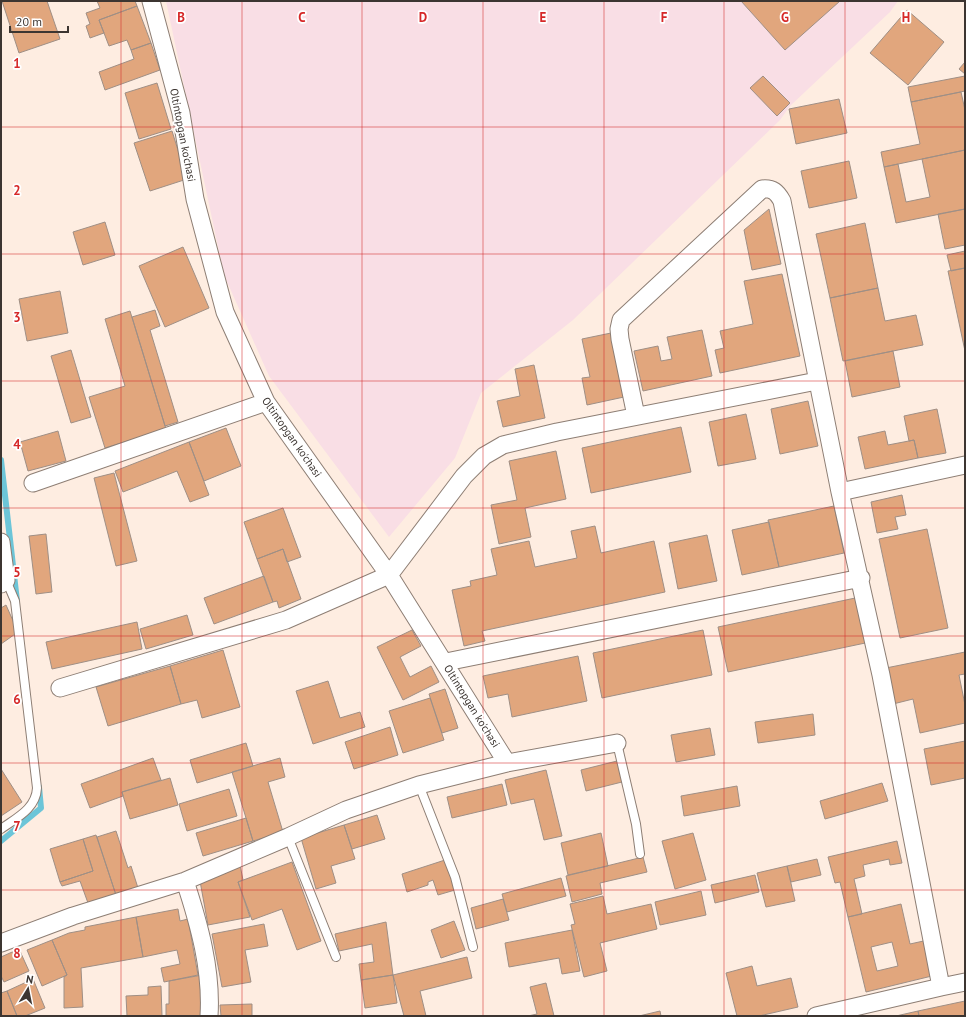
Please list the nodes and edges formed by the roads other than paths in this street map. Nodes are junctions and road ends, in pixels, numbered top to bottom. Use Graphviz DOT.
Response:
graph roads {
  1 [pos="151,1"];
  2 [pos="818,381"];
  3 [pos="266,402"];
  4 [pos="636,416"];
  5 [pos="965,465"];
  6 [pos="33,482"];
  7 [pos="840,492"];
  8 [pos="1,542"];
  9 [pos="389,575"];
  10 [pos="861,578"];
  11 [pos="4,582"];
  12 [pos="446,662"];
  13 [pos="60,688"];
  14 [pos="617,742"];
  15 [pos="507,763"];
  16 [pos="419,785"];
  17 [pos="1,829"];
  18 [pos="288,837"];
  19 [pos="640,854"];
  20 [pos="184,881"];
  21 [pos="1,943"];
  22 [pos="473,947"];
  23 [pos="336,957"];
  24 [pos="965,982"];
  25 [pos="941,987"];
  26 [pos="209,1016"];
  27 [pos="816,1016"];
  1 -- 3 [label="street, Oltintopgan ko'chasi"];
  2 -- 4 [label="street"];
  2 -- 4 [label="street"];
  2 -- 7 [label="street"];
  3 -- 6 [label="street"];
  3 -- 9 [label="street, Oltintopgan ko'chasi"];
  4 -- 9 [label="street"];
  5 -- 7 [label="street"];
  7 -- 10 [label="street"];
  8 -- 11 [label="street"];
  9 -- 12 [label="street, Oltintopgan ko'chasi"];
  9 -- 13 [label="street"];
  10 -- 12 [label="street"];
  10 -- 25 [label="street"];
  11 -- 17 [label="lane"];
  12 -- 15 [label="street, Oltintopgan ko'chasi"];
  14 -- 15 [label="street"];
  14 -- 19 [label="lane"];
  15 -- 16 [label="street"];
  16 -- 18 [label="street"];
  16 -- 22 [label="lane"];
  18 -- 20 [label="street"];
  18 -- 23 [label="lane"];
  20 -- 21 [label="street"];
  20 -- 26 [label="street"];
  24 -- 25 [label="street"];
  25 -- 27 [label="street"];
}
